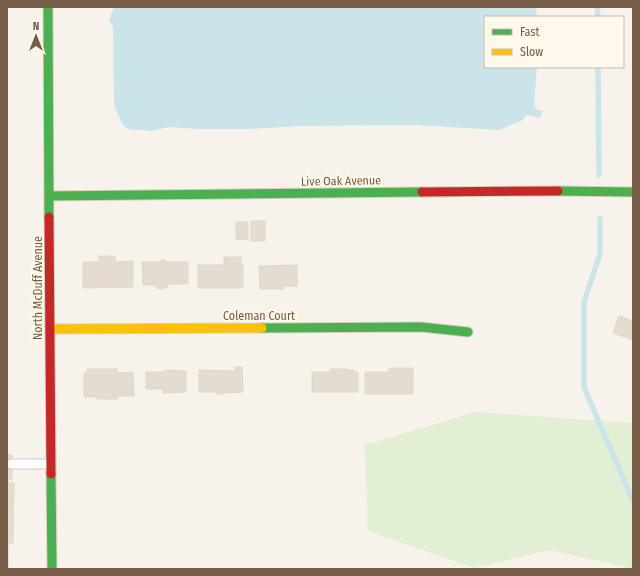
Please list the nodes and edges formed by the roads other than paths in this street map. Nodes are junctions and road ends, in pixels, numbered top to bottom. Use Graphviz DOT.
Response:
graph roads {
  1 [pos="48,7"];
  2 [pos="633,192"];
  3 [pos="50,196"];
  4 [pos="50,329"];
  5 [pos="468,332"];
  6 [pos="12,464"];
  7 [pos="50,464"];
  8 [pos="52,569"];
  1 -- 3 [label="street, North McDuff Avenue"];
  2 -- 3 [label="street, Live Oak Avenue"];
  3 -- 4 [label="street, North McDuff Avenue"];
  4 -- 5 [label="street, Coleman Court"];
  4 -- 7 [label="street, North McDuff Avenue"];
  6 -- 7 [label="lane"];
  7 -- 8 [label="street, North McDuff Avenue"];
}
